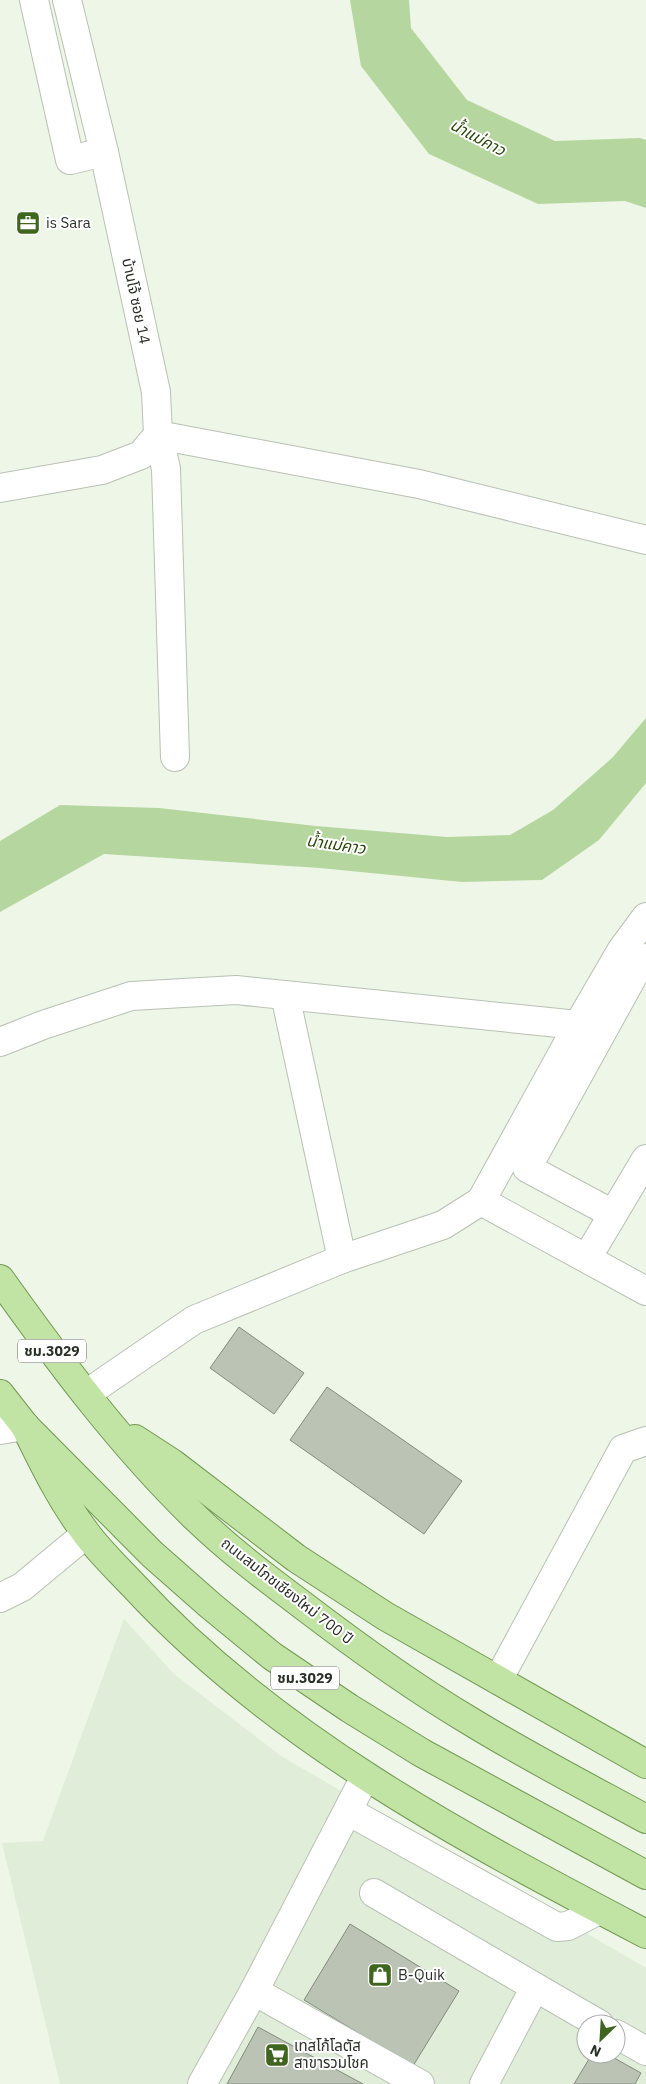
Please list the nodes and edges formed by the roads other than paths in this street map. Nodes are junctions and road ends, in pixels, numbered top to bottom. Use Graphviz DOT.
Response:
graph roads {
  1 [pos="34,0"];
  2 [pos="67,0"];
  3 [pos="104,152"];
  4 [pos="154,439"];
  5 [pos="0,488"];
  6 [pos="646,540"];
  7 [pos="175,757"];
  8 [pos="646,917"];
  9 [pos="646,959"];
  10 [pos="285,995"];
  11 [pos="578,1025"];
  12 [pos="0,1042"];
  13 [pos="646,1159"];
  14 [pos="482,1200"];
  15 [pos="613,1214"];
  16 [pos="587,1258"];
  17 [pos="342,1259"];
  18 [pos="0,1279"];
  19 [pos="646,1291"];
  20 [pos="0,1394"];
  21 [pos="86,1394"];
  22 [pos="106,1421"];
  23 [pos="13,1428"];
  24 [pos="646,1440"];
  25 [pos="86,1534"];
  26 [pos="0,1598"];
  27 [pos="498,1680"];
  28 [pos="646,1764"];
  29 [pos="365,1777"];
  30 [pos="348,1811"];
  31 [pos="646,1819"];
  32 [pos="646,1875"];
  33 [pos="374,1893"];
  34 [pos="599,1910"];
  35 [pos="646,1934"];
  36 [pos="535,1987"];
  37 [pos="254,1990"];
  38 [pos="582,2014"];
  39 [pos="626,2040"];
  40 [pos="646,2051"];
  41 [pos="202,2084"];
  42 [pos="420,2084"];
  43 [pos="484,2084"];
  1 -- 3 [label="street"];
  2 -- 3 [label="street, บ้านโจ้ ซอย 14"];
  3 -- 4 [label="street, บ้านโจ้ ซอย 14"];
  4 -- 5 [label="street"];
  4 -- 6 [label="street"];
  4 -- 7 [label="street"];
  8 -- 11 [label="street"];
  9 -- 15 [label="street"];
  10 -- 11 [label="street"];
  10 -- 12 [label="street"];
  10 -- 17 [label="street"];
  11 -- 14 [label="street"];
  13 -- 15 [label="street"];
  14 -- 16 [label="street"];
  14 -- 17 [label="street"];
  15 -- 16 [label="street"];
  16 -- 19 [label="street"];
  17 -- 21 [label="street"];
  18 -- 21 [label="main road, ถนนสมโภชเชียงใหม่ 700 ปี / ชม.3029"];
  20 -- 23 [label="main road, ชม.3029"];
  21 -- 22 [label="main road, ถนนสมโภชเชียงใหม่ 700 ปี / ชม.3029"];
  22 -- 27 [label="main road"];
  22 -- 31 [label="main road, ถนนสมโภชเชียงใหม่ 700 ปี / ชม.3029"];
  23 -- 25 [label="main road"];
  23 -- 32 [label="main road, ชม.3029"];
  24 -- 27 [label="street"];
  25 -- 26 [label="street"];
  25 -- 29 [label="main road"];
  27 -- 28 [label="main road"];
  29 -- 30 [label="street"];
  29 -- 34 [label="main road"];
  30 -- 34 [label="street"];
  30 -- 37 [label="street"];
  33 -- 36 [label="street"];
  34 -- 35 [label="main road"];
  36 -- 38 [label="street"];
  36 -- 43 [label="street"];
  37 -- 41 [label="street"];
  37 -- 42 [label="street"];
  39 -- 40 [label="street"];
}
